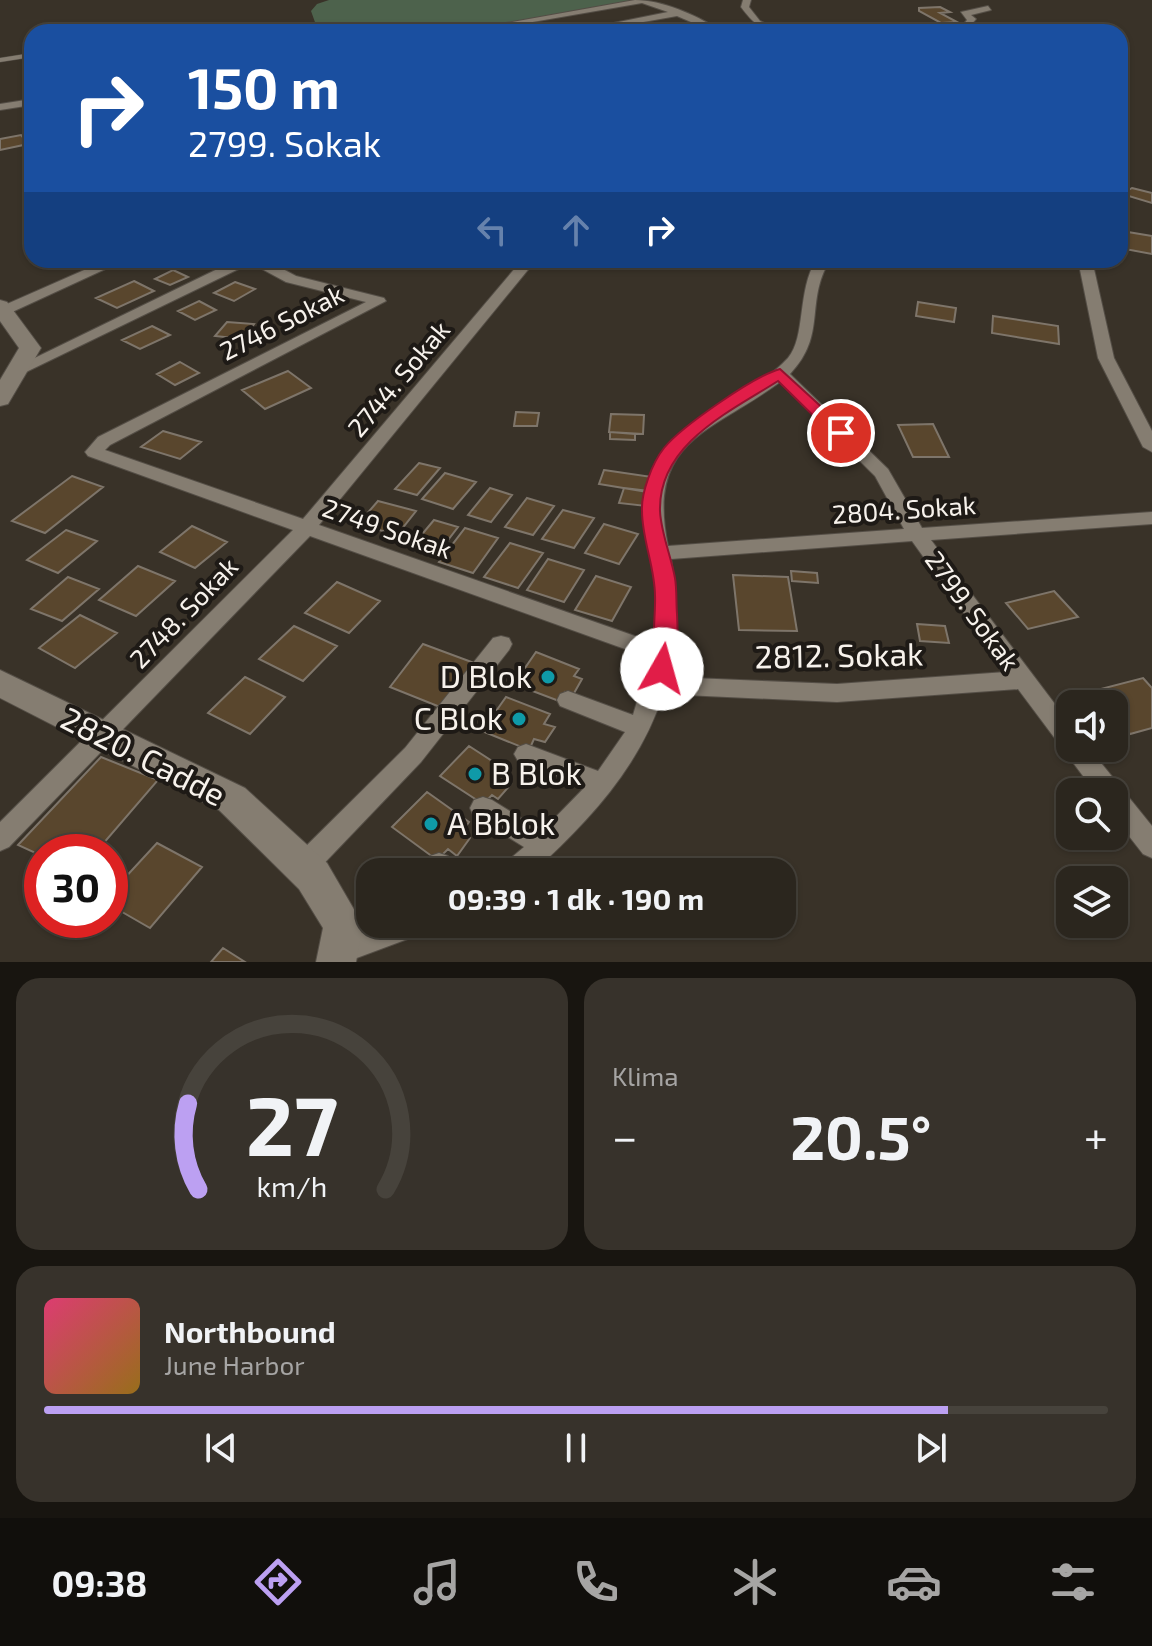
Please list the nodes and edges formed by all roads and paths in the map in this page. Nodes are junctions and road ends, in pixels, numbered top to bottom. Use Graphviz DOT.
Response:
graph roads {
  1 [pos="747,0"];
  2 [pos="988,8"];
  3 [pos="678,13"];
  4 [pos="521,22"];
  5 [pos="509,24"];
  6 [pos="525,24"];
  7 [pos="617,24"];
  8 [pos="703,24"];
  9 [pos="759,24"];
  10 [pos="968,24"];
  11 [pos="24,56"];
  12 [pos="0,60"];
  13 [pos="24,103"];
  14 [pos="0,107"];
  15 [pos="99,268"];
  16 [pos="230,268"];
  17 [pos="271,268"];
  18 [pos="522,268"];
  19 [pos="818,268"];
  20 [pos="1087,268"];
  21 [pos="3,308"];
  22 [pos="18,370"];
  23 [pos="780,373"];
  24 [pos="0,399"];
  25 [pos="1152,447"];
  26 [pos="94,452"];
  27 [pos="1152,518"];
  28 [pos="306,528"];
  29 [pos="917,535"];
  30 [pos="659,553"];
  31 [pos="501,644"];
  32 [pos="664,655"];
  33 [pos="1022,680"];
  34 [pos="0,683"];
  35 [pos="656,685"];
  36 [pos="568,700"];
  37 [pos="1056,724"];
  38 [pos="638,727"];
  39 [pos="104,736"];
  40 [pos="526,754"];
  41 [pos="1086,762"];
  42 [pos="1098,778"];
  43 [pos="604,784"];
  44 [pos="483,808"];
  45 [pos="1128,816"];
  46 [pos="0,839"];
  47 [pos="545,846"];
  48 [pos="1152,846"];
  49 [pos="531,858"];
  50 [pos="303,867"];
  51 [pos="381,938"];
  52 [pos="337,957"];
  1 -- 9 [label="street"];
  2 -- 10 [label="street"];
  3 -- 4 [label="street"];
  3 -- 7 [label="street"];
  3 -- 8 [label="street"];
  4 -- 5 [label="street"];
  4 -- 6 [label="street"];
  11 -- 12 [label="lane"];
  13 -- 14 [label="street"];
  15 -- 21 [label="street"];
  16 -- 22 [label="street"];
  17 -- 26 [label="street, 2746 Sokak"];
  18 -- 28 [label="street, 2744. Sokak"];
  19 -- 23 [label="street"];
  20 -- 25 [label="street"];
  21 -- 22 [label="street"];
  22 -- 24 [label="street"];
  23 -- 29 [label="street, 2799. Sokak"];
  23 -- 30 [label="street"];
  26 -- 28 [label="street, 2749 Sokak"];
  27 -- 29 [label="street, 2804. Sokak"];
  28 -- 32 [label="street, 2749 Sokak"];
  28 -- 39 [label="street, 2748. Sokak"];
  29 -- 30 [label="street, 2804. Sokak"];
  29 -- 33 [label="street, 2799. Sokak"];
  30 -- 32 [label="street"];
  31 -- 50 [label="street"];
  32 -- 35 [label="street"];
  33 -- 35 [label="street, 2812. Sokak"];
  33 -- 37 [label="street, 2799. Sokak"];
  34 -- 39 [label="street, 2820. Cadde"];
  35 -- 38 [label="street"];
  36 -- 38 [label="street"];
  38 -- 43 [label="street"];
  39 -- 46 [label="street, 2748. Sokak"];
  39 -- 50 [label="street, 2820. Cadde"];
  40 -- 43 [label="street"];
  41 -- 42 [label="street"];
  43 -- 47 [label="street"];
  44 -- 47 [label="street"];
  45 -- 48 [label="street"];
  47 -- 49 [label="street"];
  50 -- 52 [label="street, 2820. Cadde"];
  51 -- 52 [label="street"];
}
